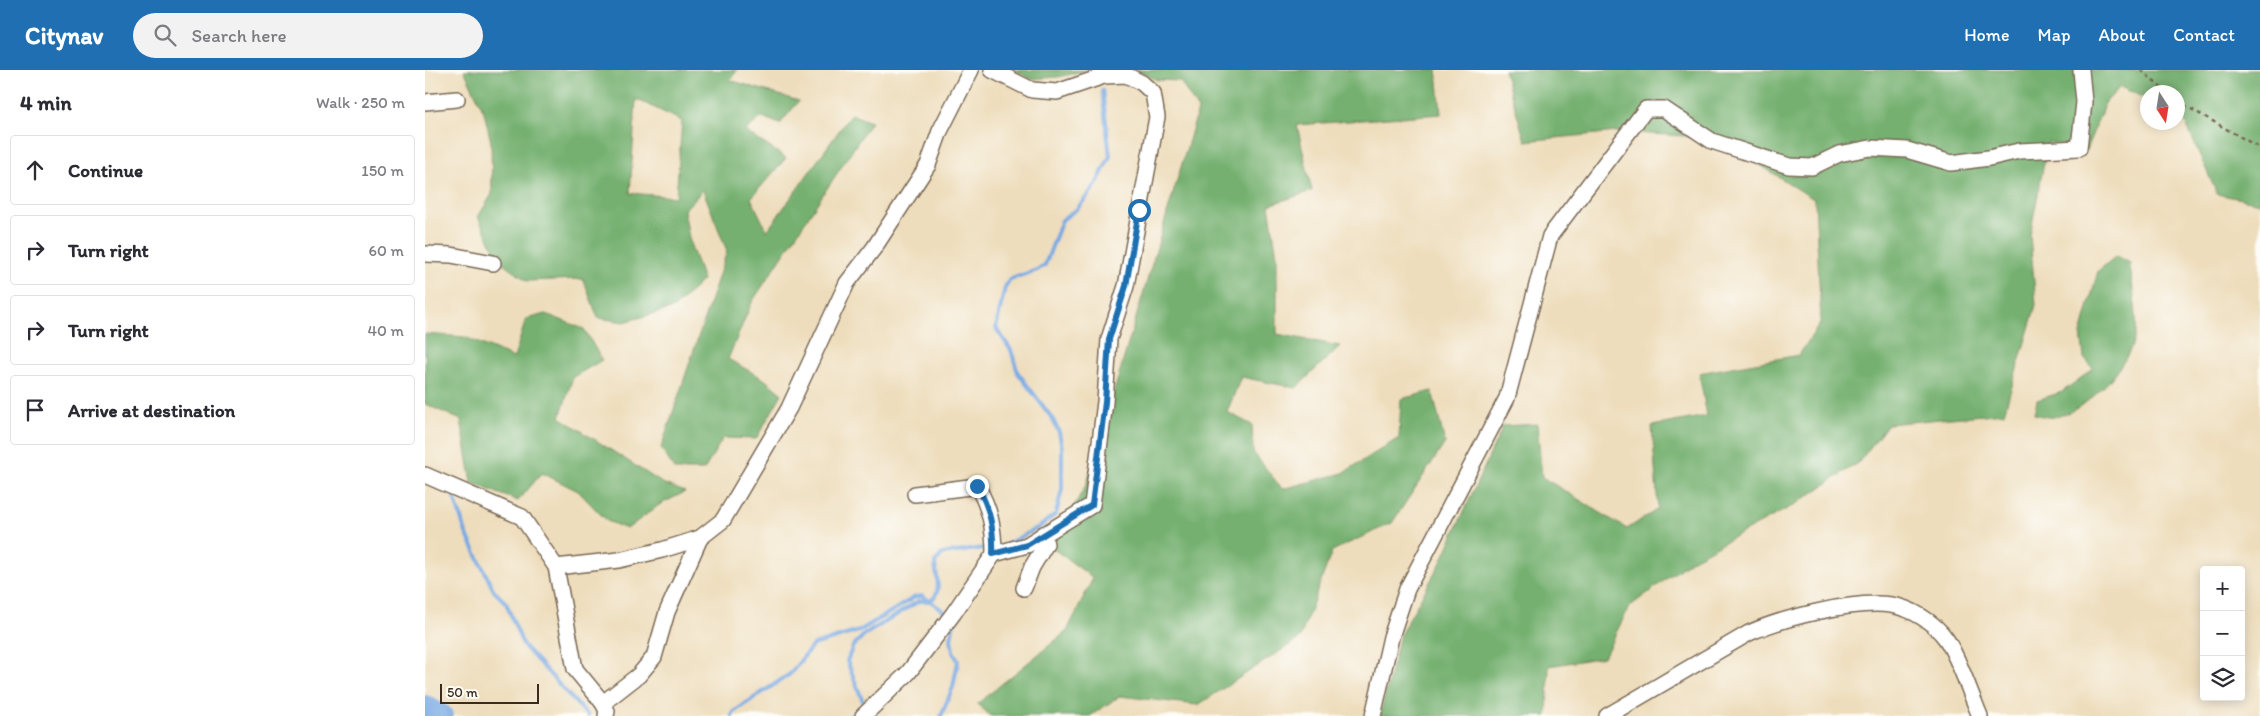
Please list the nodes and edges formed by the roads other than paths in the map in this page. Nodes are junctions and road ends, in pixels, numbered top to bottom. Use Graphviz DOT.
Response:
graph roads {
  1 [pos="971,70"];
  2 [pos="991,70"];
  3 [pos="2081,70"];
  4 [pos="457,99"];
  5 [pos="425,102"];
  6 [pos="425,254"];
  7 [pos="493,263"];
  8 [pos="425,475"];
  9 [pos="915,494"];
  10 [pos="1043,534"];
  11 [pos="700,538"];
  12 [pos="994,549"];
  13 [pos="556,568"];
  14 [pos="1024,588"];
  15 [pos="605,709"];
  16 [pos="863,716"];
  17 [pos="1373,716"];
  18 [pos="1607,716"];
  19 [pos="1980,716"];
  1 -- 11 [label="street"];
  2 -- 10 [label="street"];
  3 -- 17 [label="street"];
  4 -- 5 [label="street"];
  6 -- 7 [label="street"];
  8 -- 13 [label="street"];
  9 -- 12 [label="street"];
  10 -- 12 [label="street"];
  10 -- 14 [label="street"];
  11 -- 13 [label="street"];
  11 -- 15 [label="street"];
  12 -- 16 [label="street"];
  13 -- 15 [label="street"];
  18 -- 19 [label="street"];
}
